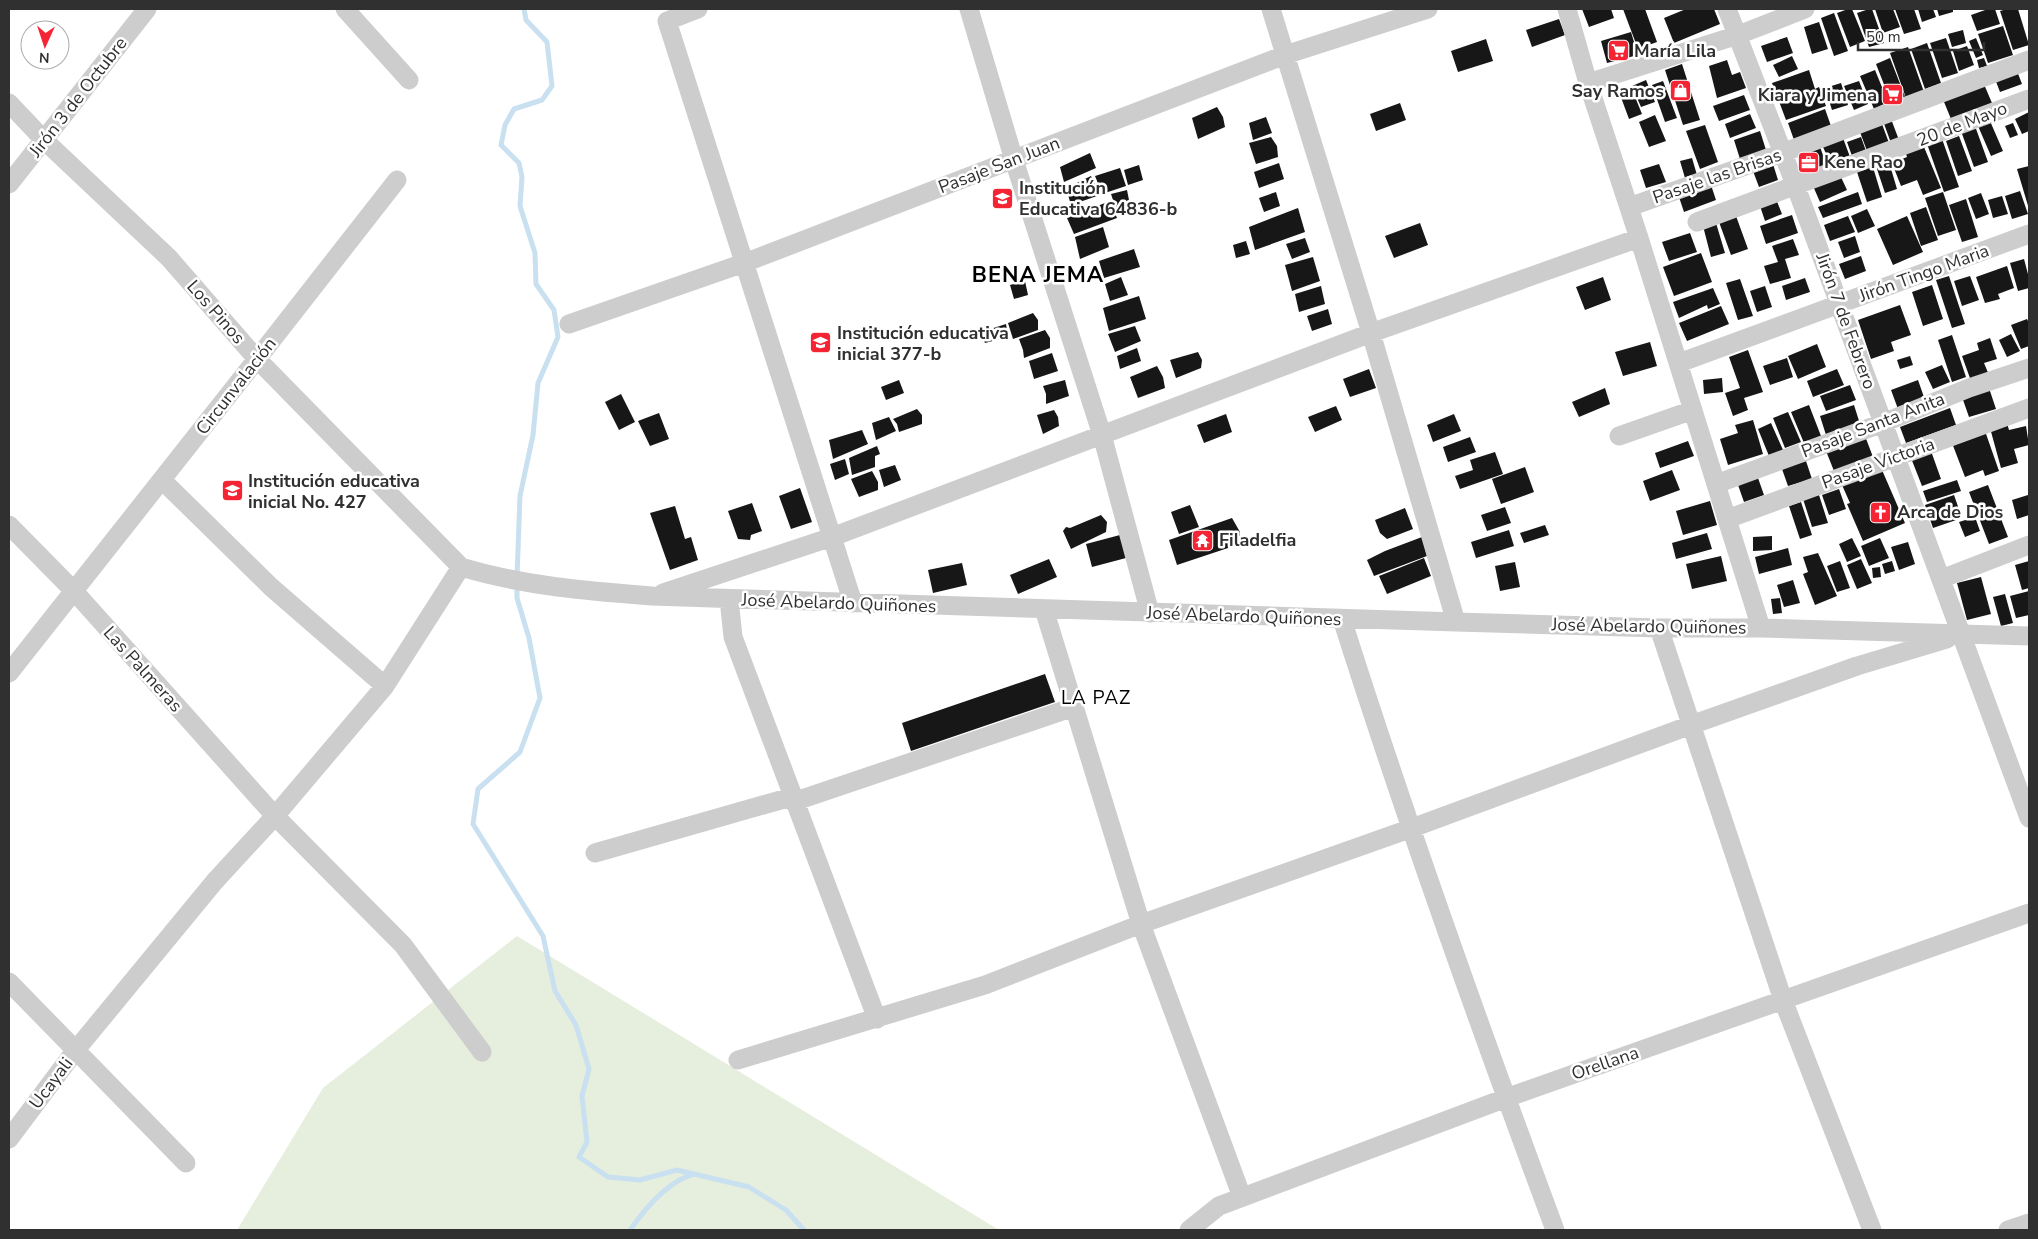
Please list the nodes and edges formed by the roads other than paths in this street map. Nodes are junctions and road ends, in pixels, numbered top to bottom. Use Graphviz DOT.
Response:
graph roads {
  1 [pos="146,9"];
  2 [pos="345,9"];
  3 [pos="698,9"];
  4 [pos="968,9"];
  5 [pos="1271,9"];
  6 [pos="1428,9"];
  7 [pos="1567,9"];
  8 [pos="1727,9"];
  9 [pos="1805,9"];
  10 [pos="1738,35"];
  11 [pos="1285,55"];
  12 [pos="2029,60"];
  13 [pos="409,80"];
  14 [pos="1588,83"];
  15 [pos="2029,99"];
  16 [pos="9,104"];
  17 [pos="44,140"];
  18 [pos="1782,153"];
  19 [pos="1014,160"];
  20 [pos="397,180"];
  21 [pos="9,184"];
  22 [pos="1796,187"];
  23 [pos="1629,207"];
  24 [pos="1697,222"];
  25 [pos="2029,234"];
  26 [pos="1640,238"];
  27 [pos="744,263"];
  28 [pos="1840,304"];
  29 [pos="569,324"];
  30 [pos="1371,333"];
  31 [pos="258,359"];
  32 [pos="1678,363"];
  33 [pos="2029,368"];
  34 [pos="2029,408"];
  35 [pos="1693,410"];
  36 [pos="1883,423"];
  37 [pos="1102,435"];
  38 [pos="1619,436"];
  39 [pos="1895,456"];
  40 [pos="162,480"];
  41 [pos="1716,484"];
  42 [pos="1727,519"];
  43 [pos="9,525"];
  44 [pos="832,536"];
  45 [pos="2029,545"];
  46 [pos="461,567"];
  47 [pos="1941,579"];
  48 [pos="74,591"];
  49 [pos="652,596"];
  50 [pos="729,599"];
  51 [pos="852,603"];
  52 [pos="1044,609"];
  53 [pos="1150,613"];
  54 [pos="1342,619"];
  55 [pos="1456,622"];
  56 [pos="1659,628"];
  57 [pos="1761,628"];
  58 [pos="1963,635"];
  59 [pos="2029,636"];
  60 [pos="9,673"];
  61 [pos="385,686"];
  62 [pos="1074,708"];
  63 [pos="1691,725"];
  64 [pos="792,799"];
  65 [pos="275,816"];
  66 [pos="2029,818"];
  67 [pos="1412,828"];
  68 [pos="595,853"];
  69 [pos="2029,913"];
  70 [pos="1141,924"];
  71 [pos="9,982"];
  72 [pos="1784,1000"];
  73 [pos="876,1019"];
  74 [pos="74,1050"];
  75 [pos="482,1052"];
  76 [pos="738,1060"];
  77 [pos="1506,1098"];
  78 [pos="9,1139"];
  79 [pos="186,1163"];
  80 [pos="1242,1197"];
  81 [pos="2029,1223"];
  82 [pos="1188,1230"];
  83 [pos="1555,1230"];
  84 [pos="1872,1230"];
  85 [pos="2008,1230"];
  1 -- 17 [label="street, Jirón 3 de Octubre"];
  2 -- 13 [label="street"];
  3 -- 27 [label="street"];
  4 -- 19 [label="street"];
  5 -- 11 [label="street"];
  6 -- 11 [label="street, Pasaje San Juan"];
  7 -- 14 [label="street"];
  8 -- 10 [label="street, Jirón 7 de Febrero"];
  9 -- 10 [label="street"];
  10 -- 14 [label="street"];
  10 -- 18 [label="street, Jirón 7 de Febrero"];
  11 -- 19 [label="street, Pasaje San Juan"];
  11 -- 30 [label="street"];
  12 -- 18 [label="street, Pasaje las Brisas"];
  14 -- 23 [label="street"];
  15 -- 22 [label="street, 20 de Mayo"];
  16 -- 17 [label="street, Los Pinos"];
  17 -- 21 [label="street, Jirón 3 de Octubre"];
  17 -- 31 [label="street, Los Pinos"];
  18 -- 22 [label="street, Jirón 7 de Febrero"];
  18 -- 23 [label="street, Pasaje las Brisas"];
  19 -- 27 [label="street, Pasaje San Juan"];
  19 -- 37 [label="street"];
  20 -- 31 [label="street, Circunvalación"];
  22 -- 24 [label="street, 20 de Mayo"];
  22 -- 28 [label="street, Jirón 7 de Febrero"];
  23 -- 26 [label="street"];
  25 -- 28 [label="street, Jirón Tingo Maria"];
  26 -- 30 [label="street"];
  26 -- 32 [label="street"];
  27 -- 29 [label="street, Pasaje San Juan"];
  27 -- 44 [label="street"];
  28 -- 32 [label="street, Jirón Tingo Maria"];
  28 -- 36 [label="street, Jirón 7 de Febrero"];
  30 -- 37 [label="street"];
  30 -- 55 [label="street"];
  31 -- 40 [label="street, Circunvalación"];
  31 -- 46 [label="street, Los Pinos"];
  32 -- 35 [label="street"];
  33 -- 36 [label="street, Pasaje Santa Anita"];
  34 -- 39 [label="street, Pasaje Victoria"];
  35 -- 38 [label="street"];
  35 -- 41 [label="street"];
  36 -- 39 [label="street, Jirón 7 de Febrero"];
  36 -- 41 [label="street, Pasaje Santa Anita"];
  37 -- 44 [label="street"];
  37 -- 53 [label="street"];
  39 -- 42 [label="street, Pasaje Victoria"];
  39 -- 47 [label="street, Jirón 7 de Febrero"];
  40 -- 48 [label="street, Circunvalación"];
  40 -- 61 [label="street"];
  41 -- 42 [label="street"];
  42 -- 57 [label="street"];
  43 -- 48 [label="street, Las Palmeras"];
  44 -- 49 [label="street"];
  44 -- 51 [label="street"];
  45 -- 47 [label="street"];
  46 -- 49 [label="street, José Abelardo Quiñones"];
  46 -- 61 [label="street, Ucayali"];
  47 -- 58 [label="street, Jirón 7 de Febrero"];
  48 -- 60 [label="street, Circunvalación"];
  48 -- 65 [label="street, Las Palmeras"];
  49 -- 50 [label="street, José Abelardo Quiñones"];
  50 -- 51 [label="street, José Abelardo Quiñones"];
  50 -- 64 [label="street"];
  51 -- 52 [label="street, José Abelardo Quiñones"];
  52 -- 53 [label="street, José Abelardo Quiñones"];
  52 -- 62 [label="street"];
  53 -- 54 [label="street, José Abelardo Quiñones"];
  54 -- 55 [label="street, José Abelardo Quiñones"];
  54 -- 67 [label="street"];
  55 -- 56 [label="street, José Abelardo Quiñones"];
  56 -- 57 [label="street, José Abelardo Quiñones"];
  56 -- 63 [label="street"];
  57 -- 58 [label="street, José Abelardo Quiñones"];
  58 -- 59 [label="street, José Abelardo Quiñones"];
  58 -- 63 [label="street"];
  58 -- 66 [label="street, Jirón 7 de Febrero"];
  61 -- 65 [label="street, Ucayali"];
  62 -- 64 [label="street"];
  62 -- 70 [label="street"];
  63 -- 67 [label="street"];
  63 -- 72 [label="street"];
  64 -- 68 [label="street"];
  64 -- 73 [label="street"];
  65 -- 74 [label="street, Ucayali"];
  65 -- 75 [label="street, Las Palmeras"];
  67 -- 70 [label="street"];
  67 -- 77 [label="street"];
  69 -- 72 [label="street, Orellana"];
  70 -- 73 [label="street"];
  70 -- 80 [label="street"];
  71 -- 74 [label="street"];
  72 -- 77 [label="street, Orellana"];
  72 -- 84 [label="street"];
  73 -- 76 [label="street"];
  74 -- 78 [label="street, Ucayali"];
  74 -- 79 [label="street"];
  77 -- 80 [label="street, Orellana"];
  77 -- 83 [label="street"];
  80 -- 82 [label="street, Orellana"];
  81 -- 85 [label="street"];
}
